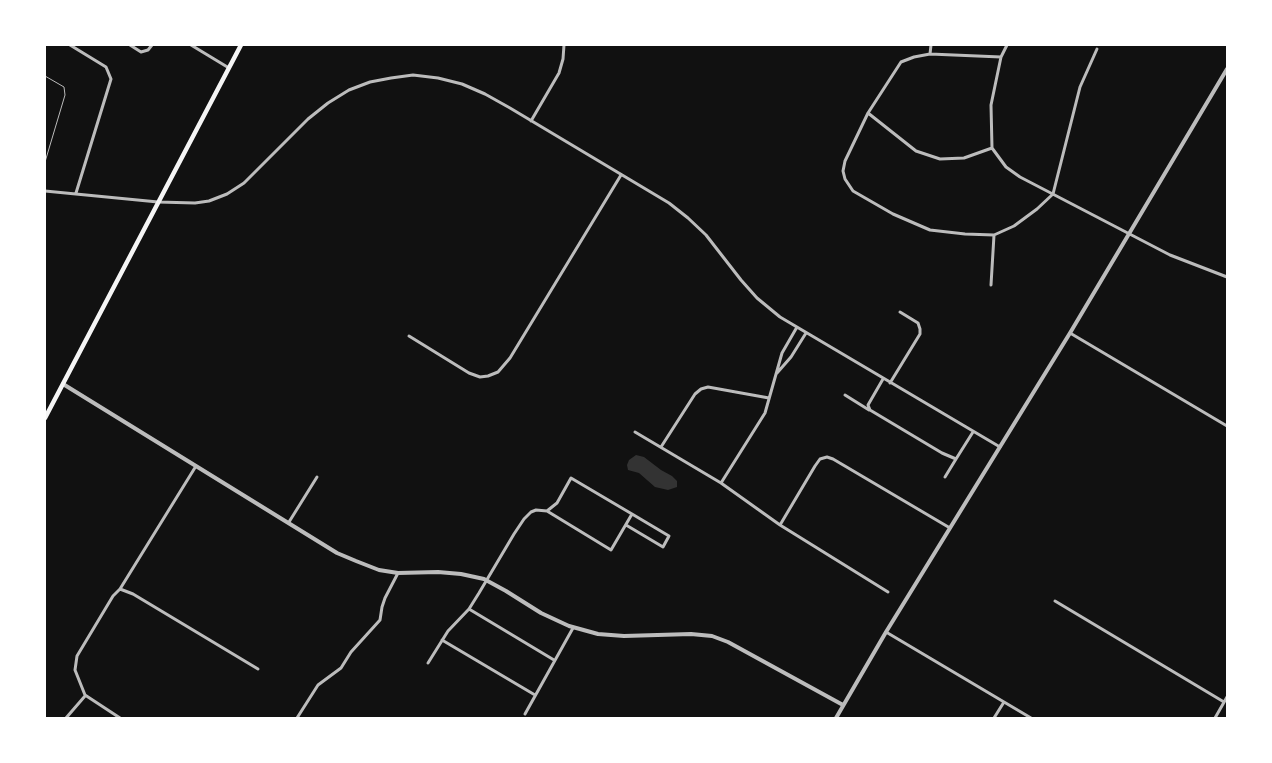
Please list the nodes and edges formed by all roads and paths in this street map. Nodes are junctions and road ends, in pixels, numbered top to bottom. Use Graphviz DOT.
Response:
graph roads {
  1 [pos="70,45"];
  2 [pos="130,45"];
  3 [pos="152,45"];
  4 [pos="191,45"];
  5 [pos="241,45"];
  6 [pos="564,45"];
  7 [pos="931,45"];
  8 [pos="1007,45"];
  9 [pos="1097,49"];
  10 [pos="930,54"];
  11 [pos="1001,57"];
  12 [pos="229,68"];
  13 [pos="1227,70"];
  14 [pos="45,76"];
  15 [pos="868,113"];
  16 [pos="531,121"];
  17 [pos="992,148"];
  18 [pos="45,162"];
  19 [pos="621,175"];
  20 [pos="45,191"];
  21 [pos="76,193"];
  22 [pos="1053,194"];
  23 [pos="158,202"];
  24 [pos="1129,233"];
  25 [pos="994,235"];
  26 [pos="1227,277"];
  27 [pos="991,285"];
  28 [pos="900,312"];
  29 [pos="797,327"];
  30 [pos="806,333"];
  31 [pos="1070,333"];
  32 [pos="408,336"];
  33 [pos="777,374"];
  34 [pos="884,379"];
  35 [pos="890,383"];
  36 [pos="63,384"];
  37 [pos="845,395"];
  38 [pos="768,398"];
  39 [pos="870,410"];
  40 [pos="45,418"];
  41 [pos="1227,426"];
  42 [pos="636,432"];
  43 [pos="973,432"];
  44 [pos="661,447"];
  45 [pos="1000,447"];
  46 [pos="956,459"];
  47 [pos="196,466"];
  48 [pos="317,477"];
  49 [pos="945,477"];
  50 [pos="721,484"];
  51 [pos="547,511"];
  52 [pos="632,514"];
  53 [pos="289,522"];
  54 [pos="626,525"];
  55 [pos="780,525"];
  56 [pos="950,528"];
  57 [pos="398,573"];
  58 [pos="487,581"];
  59 [pos="120,589"];
  60 [pos="888,592"];
  61 [pos="1056,601"];
  62 [pos="469,609"];
  63 [pos="573,628"];
  64 [pos="886,632"];
  65 [pos="442,640"];
  66 [pos="554,660"];
  67 [pos="428,663"];
  68 [pos="258,669"];
  69 [pos="535,695"];
  70 [pos="85,696"];
  71 [pos="1227,697"];
  72 [pos="1004,702"];
  73 [pos="1224,702"];
  74 [pos="844,705"];
  75 [pos="525,714"];
  76 [pos="66,718"];
  77 [pos="120,718"];
  78 [pos="297,718"];
  79 [pos="836,718"];
  80 [pos="994,718"];
  81 [pos="1031,718"];
  82 [pos="1215,718"];
  1 -- 21 [label="street"];
  2 -- 3 [label="street"];
  4 -- 12 [label="street"];
  5 -- 12 [label="main road"];
  6 -- 16 [label="street"];
  7 -- 10 [label="street"];
  8 -- 11 [label="street"];
  9 -- 22 [label="street"];
  10 -- 11 [label="street"];
  10 -- 15 [label="street"];
  11 -- 17 [label="street"];
  12 -- 23 [label="main road"];
  13 -- 24 [label="street"];
  14 -- 18 [label="lane"];
  15 -- 17 [label="street"];
  15 -- 25 [label="street"];
  16 -- 19 [label="street"];
  16 -- 23 [label="street"];
  17 -- 22 [label="street"];
  19 -- 29 [label="street"];
  19 -- 32 [label="street"];
  20 -- 21 [label="street"];
  21 -- 23 [label="street"];
  22 -- 24 [label="street"];
  22 -- 25 [label="street"];
  23 -- 36 [label="main road"];
  24 -- 26 [label="street"];
  24 -- 31 [label="street"];
  25 -- 27 [label="street"];
  28 -- 35 [label="street"];
  29 -- 30 [label="street"];
  29 -- 33 [label="street"];
  30 -- 33 [label="street"];
  30 -- 34 [label="street"];
  31 -- 41 [label="street"];
  31 -- 45 [label="street"];
  33 -- 38 [label="street"];
  34 -- 35 [label="street"];
  34 -- 39 [label="street"];
  35 -- 43 [label="street"];
  36 -- 40 [label="main road"];
  36 -- 47 [label="street"];
  37 -- 39 [label="street"];
  38 -- 44 [label="street"];
  38 -- 50 [label="street"];
  39 -- 46 [label="street"];
  42 -- 44 [label="street"];
  43 -- 45 [label="street"];
  43 -- 46 [label="street"];
  44 -- 50 [label="street"];
  45 -- 56 [label="street"];
  46 -- 49 [label="street"];
  47 -- 53 [label="street"];
  47 -- 59 [label="street"];
  48 -- 53 [label="street"];
  50 -- 55 [label="street"];
  51 -- 52 [label="street"];
  51 -- 54 [label="street"];
  51 -- 58 [label="street"];
  52 -- 54 [label="street"];
  52 -- 54 [label="street"];
  53 -- 57 [label="street"];
  55 -- 56 [label="street"];
  55 -- 60 [label="street"];
  56 -- 64 [label="street"];
  57 -- 58 [label="street"];
  57 -- 78 [label="street"];
  58 -- 62 [label="street"];
  58 -- 63 [label="street"];
  59 -- 68 [label="street"];
  59 -- 70 [label="street"];
  61 -- 73 [label="street"];
  62 -- 65 [label="street"];
  62 -- 66 [label="street"];
  63 -- 66 [label="street"];
  63 -- 74 [label="street"];
  64 -- 72 [label="street"];
  64 -- 74 [label="street"];
  65 -- 67 [label="street"];
  65 -- 69 [label="street"];
  66 -- 69 [label="street"];
  69 -- 75 [label="street"];
  70 -- 76 [label="street"];
  70 -- 77 [label="street"];
  71 -- 73 [label="street"];
  72 -- 80 [label="street"];
  72 -- 81 [label="street"];
  73 -- 82 [label="street"];
  74 -- 79 [label="street"];
}
